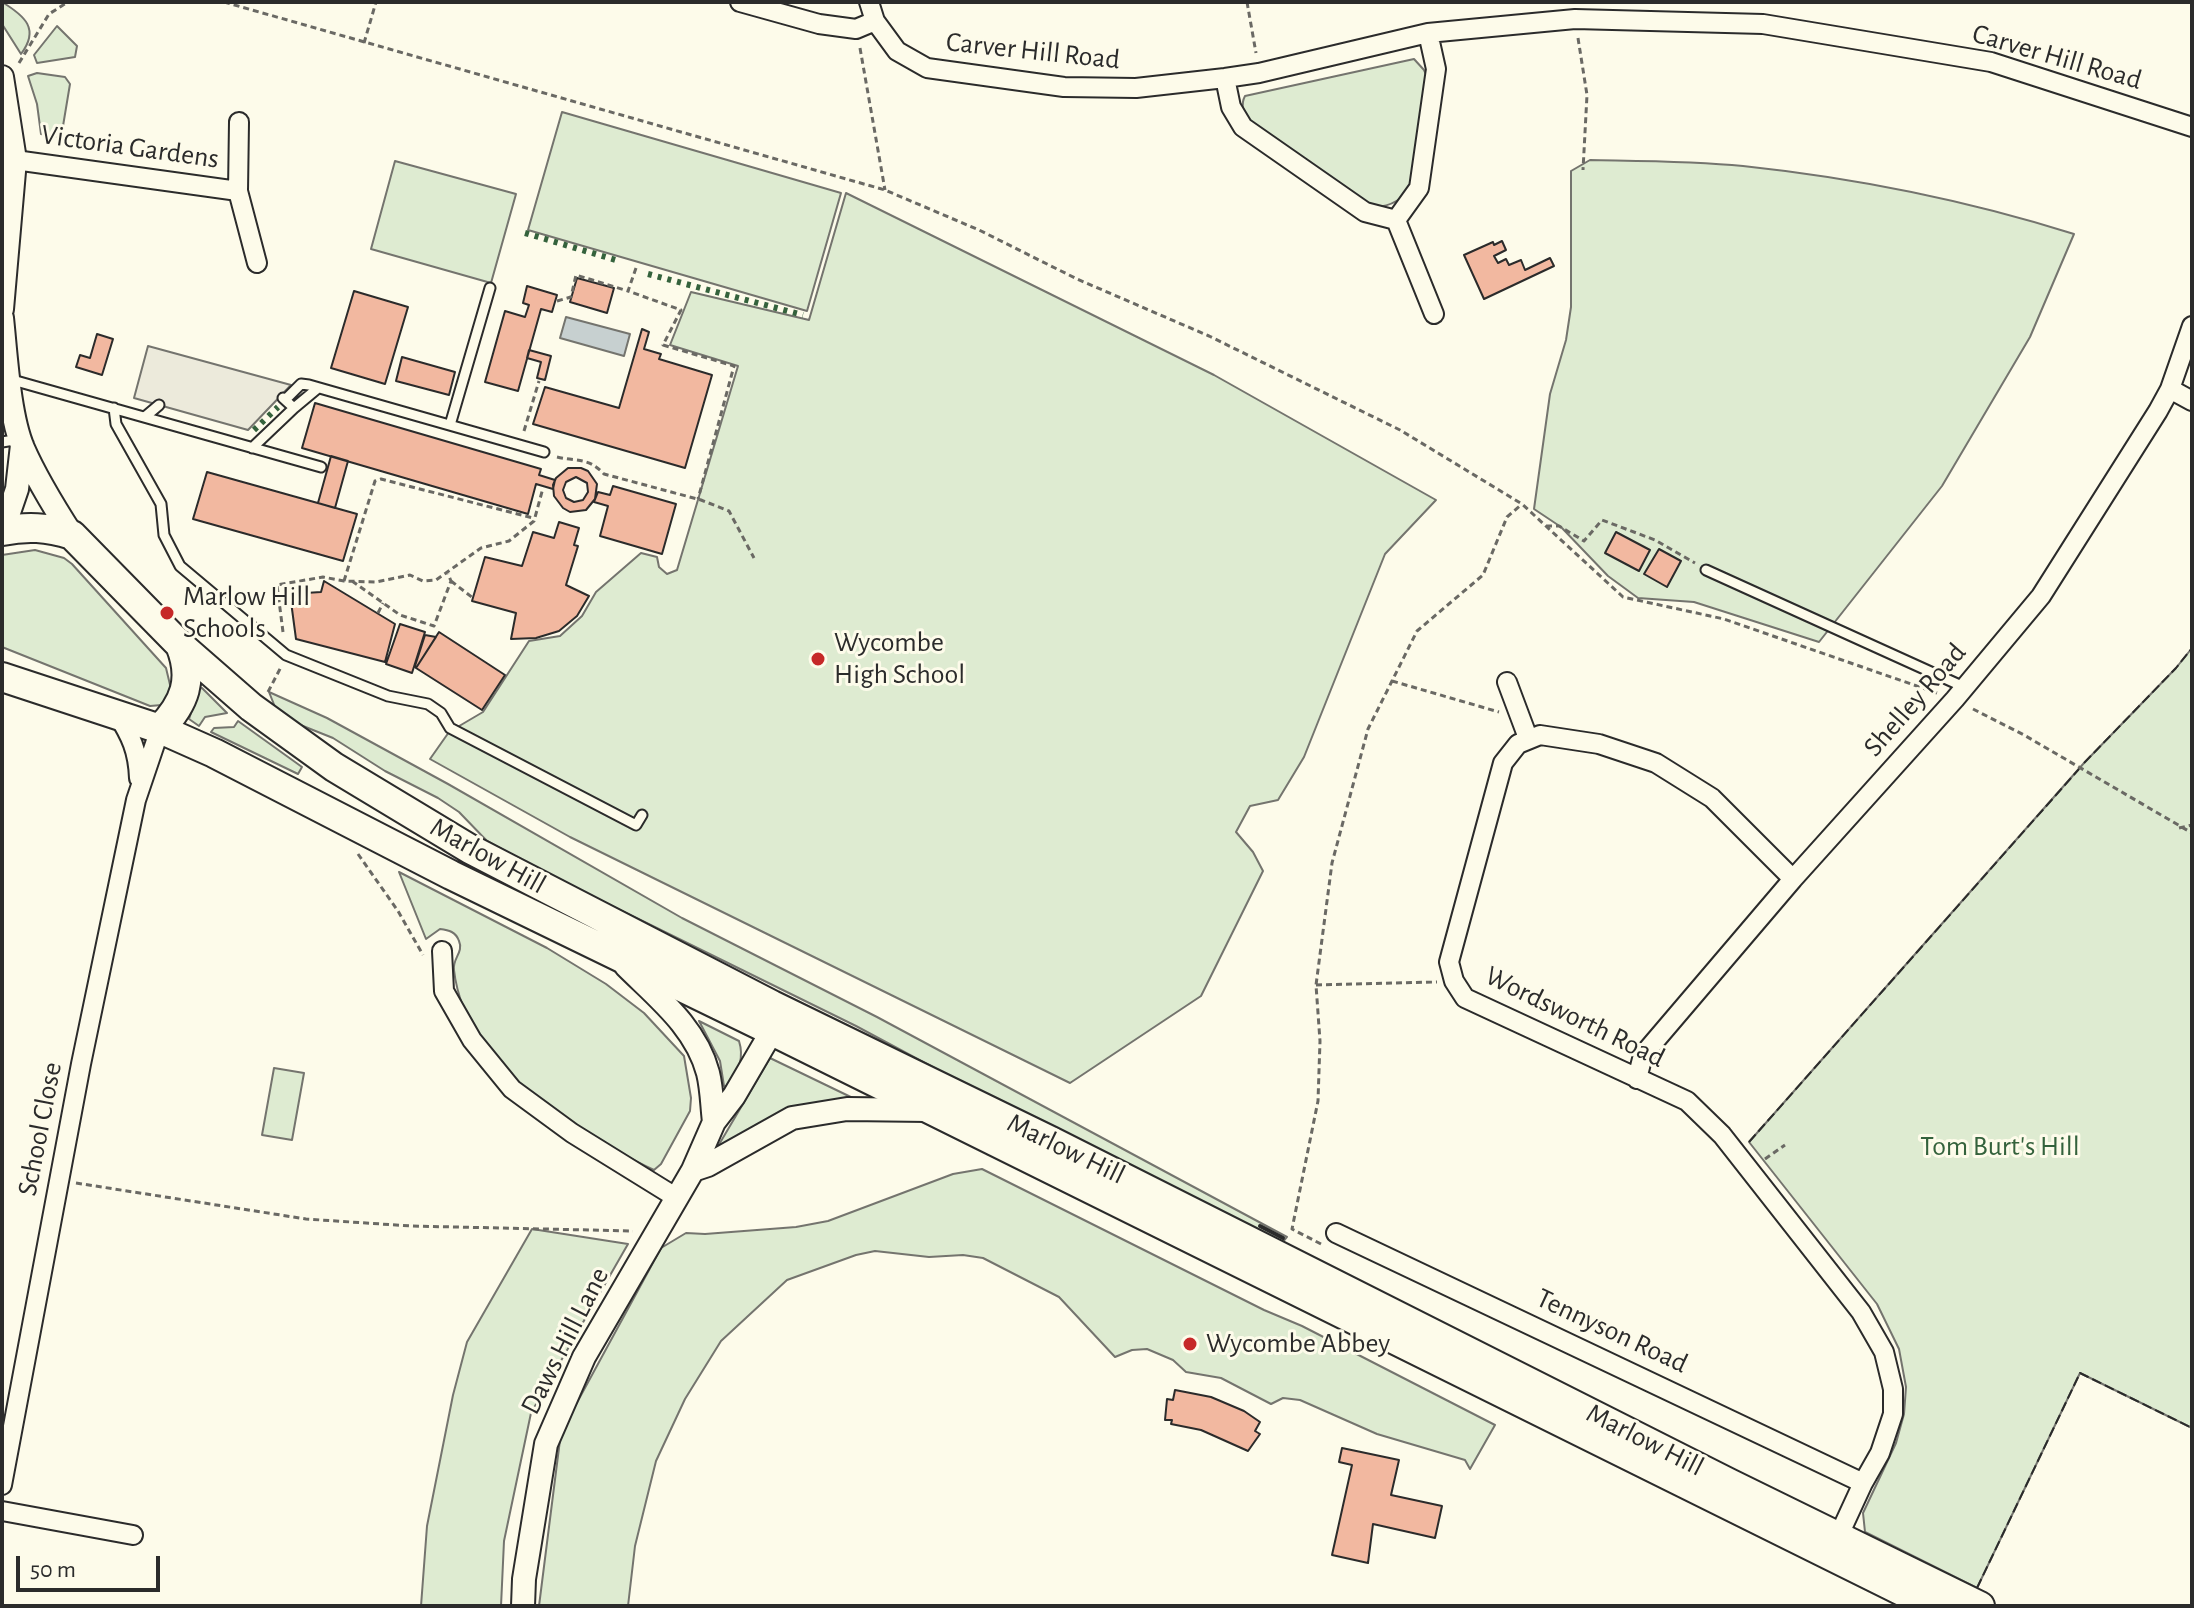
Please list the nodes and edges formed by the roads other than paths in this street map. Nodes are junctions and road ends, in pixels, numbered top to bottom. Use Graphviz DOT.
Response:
graph roads {
  1 [pos="740,2"];
  2 [pos="869,2"];
  3 [pos="875,21"];
  4 [pos="1428,33"];
  5 [pos="10,70"];
  6 [pos="1225,78"];
  7 [pos="239,122"];
  8 [pos="2192,127"];
  9 [pos="15,160"];
  10 [pos="238,191"];
  11 [pos="1396,220"];
  12 [pos="257,263"];
  13 [pos="490,288"];
  14 [pos="2,309"];
  15 [pos="1434,314"];
  16 [pos="2,318"];
  17 [pos="2192,326"];
  18 [pos="9,379"];
  19 [pos="318,388"];
  20 [pos="2170,389"];
  21 [pos="2192,401"];
  22 [pos="159,405"];
  23 [pos="114,408"];
  24 [pos="294,408"];
  25 [pos="146,416"];
  26 [pos="450,425"];
  27 [pos="15,442"];
  28 [pos="252,448"];
  29 [pos="548,453"];
  30 [pos="321,467"];
  31 [pos="2,531"];
  32 [pos="72,535"];
  33 [pos="1706,570"];
  34 [pos="180,645"];
  35 [pos="2,677"];
  36 [pos="1507,682"];
  37 [pos="1959,693"];
  38 [pos="117,714"];
  39 [pos="160,729"];
  40 [pos="1528,738"];
  41 [pos="139,784"];
  42 [pos="642,815"];
  43 [pos="1793,879"];
  44 [pos="442,951"];
  45 [pos="618,958"];
  46 [pos="772,1018"];
  47 [pos="1637,1079"];
  48 [pos="930,1110"];
  49 [pos="714,1122"];
  50 [pos="693,1170"];
  51 [pos="677,1198"];
  52 [pos="1336,1233"];
  53 [pos="6,1446"];
  54 [pos="1863,1483"];
  55 [pos="2,1485"];
  56 [pos="2,1511"];
  57 [pos="133,1535"];
  58 [pos="1839,1535"];
  59 [pos="523,1606"];
  60 [pos="1932,1606"];
  61 [pos="1980,1606"];
  1 -- 3 [label="street"];
  2 -- 3 [label="street, Carver Hill Road"];
  3 -- 6 [label="street, Carver Hill Road"];
  4 -- 6 [label="street, Carver Hill Road"];
  4 -- 8 [label="street, Carver Hill Road"];
  4 -- 11 [label="street"];
  5 -- 9 [label="street"];
  6 -- 11 [label="street"];
  7 -- 10 [label="street, Victoria Gardens"];
  9 -- 10 [label="street, Victoria Gardens"];
  9 -- 14 [label="street"];
  10 -- 12 [label="street, Victoria Gardens"];
  11 -- 15 [label="street"];
  13 -- 26 [label="lane"];
  16 -- 18 [label="street"];
  17 -- 20 [label="street, Shelley Road"];
  18 -- 23 [label="lane"];
  18 -- 27 [label="street"];
  19 -- 24 [label="lane"];
  19 -- 24 [label="lane"];
  19 -- 26 [label="lane"];
  20 -- 21 [label="street"];
  20 -- 37 [label="street, Shelley Road"];
  22 -- 25 [label="lane"];
  23 -- 25 [label="lane"];
  23 -- 42 [label="lane"];
  24 -- 28 [label="lane"];
  25 -- 28 [label="lane"];
  26 -- 29 [label="lane"];
  27 -- 31 [label="street"];
  27 -- 32 [label="street"];
  28 -- 30 [label="lane"];
  31 -- 32 [label="main road"];
  32 -- 34 [label="main road, Marlow Hill"];
  33 -- 37 [label="lane"];
  34 -- 39 [label="main road"];
  34 -- 46 [label="main road, Marlow Hill"];
  35 -- 38 [label="main road, Marlow Hill"];
  36 -- 40 [label="street"];
  37 -- 43 [label="street, Shelley Road"];
  38 -- 39 [label="main road, Marlow Hill"];
  38 -- 41 [label="street, School Close"];
  39 -- 41 [label="street, School Close"];
  39 -- 45 [label="main road, Marlow Hill"];
  40 -- 43 [label="street"];
  40 -- 47 [label="street, Wordsworth Road"];
  41 -- 53 [label="street, School Close"];
  43 -- 47 [label="street, Shelley Road"];
  44 -- 51 [label="street"];
  45 -- 46 [label="main road, Marlow Hill"];
  45 -- 49 [label="street"];
  46 -- 48 [label="main road, Marlow Hill"];
  46 -- 49 [label="street, Daws Hill Lane"];
  46 -- 58 [label="main road, Marlow Hill"];
  47 -- 54 [label="street, Wordsworth Road"];
  48 -- 50 [label="street"];
  48 -- 60 [label="main road, Marlow Hill"];
  49 -- 50 [label="street, Daws Hill Lane"];
  50 -- 51 [label="street, Daws Hill Lane"];
  51 -- 59 [label="street, Daws Hill Lane"];
  52 -- 54 [label="street, Tennyson Road"];
  53 -- 55 [label="street, School Close"];
  54 -- 58 [label="street, Wordsworth Road"];
  56 -- 57 [label="street"];
  58 -- 61 [label="main road, Marlow Hill"];
}
